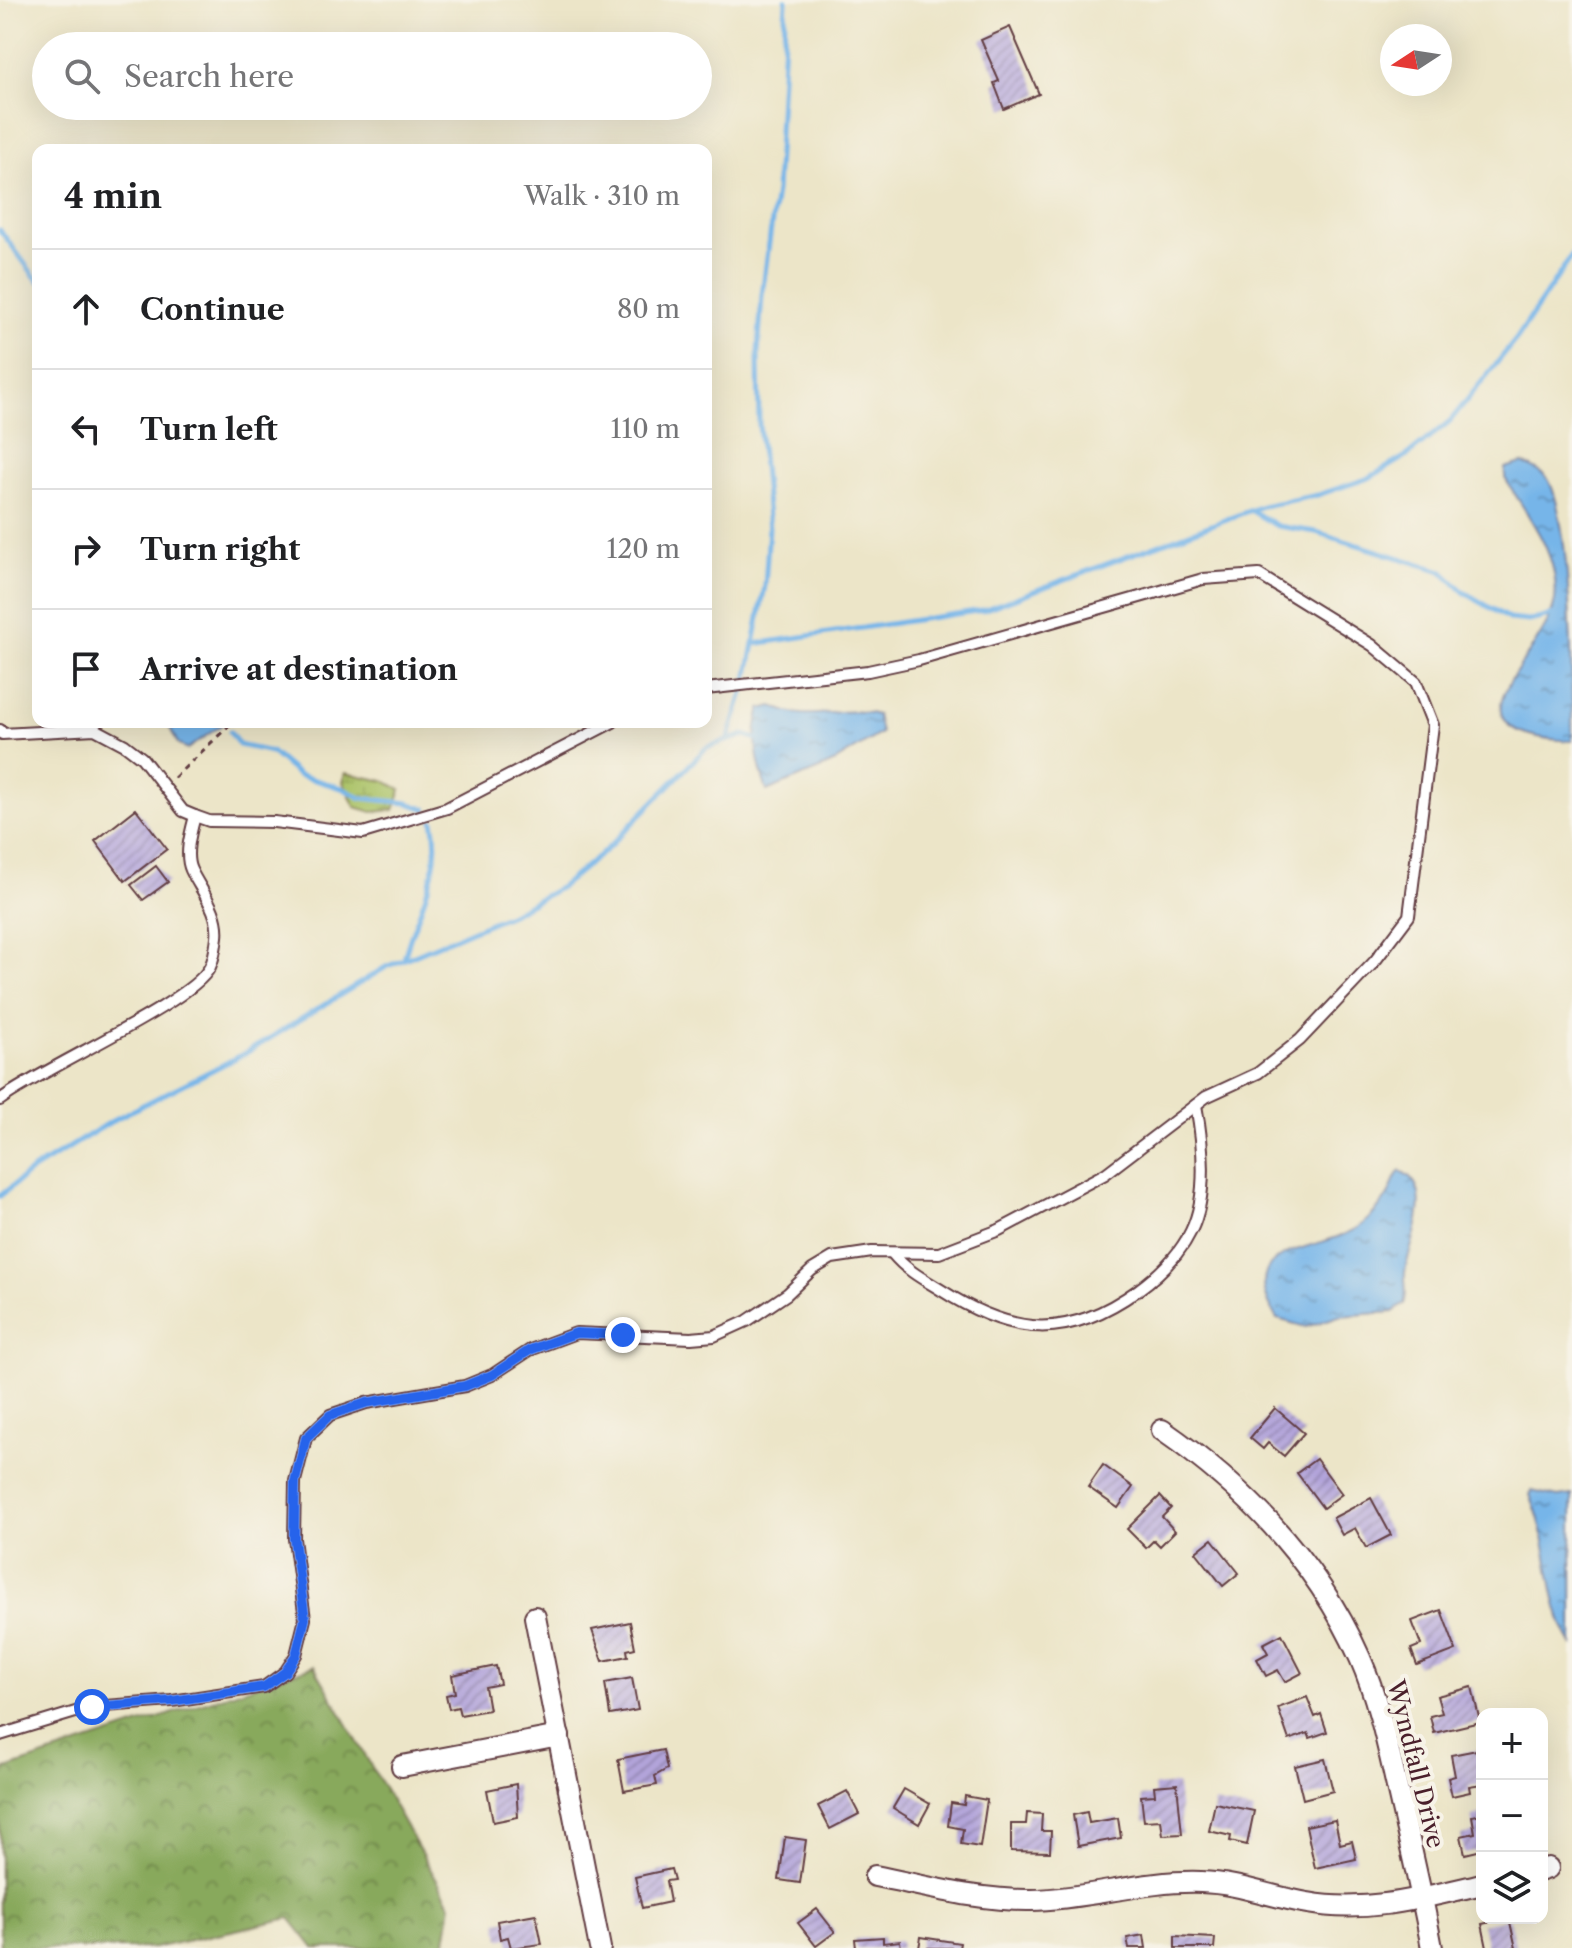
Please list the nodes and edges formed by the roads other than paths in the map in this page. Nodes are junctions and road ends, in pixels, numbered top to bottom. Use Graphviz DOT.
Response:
graph roads {
  1 [pos="712,688"];
  2 [pos="601,728"];
  3 [pos="1,732"];
  4 [pos="195,816"];
  5 [pos="0,1100"];
  6 [pos="1196,1105"];
  7 [pos="893,1254"];
  8 [pos="1162,1430"];
  9 [pos="535,1617"];
  10 [pos="0,1735"];
  11 [pos="559,1736"];
  12 [pos="402,1766"];
  13 [pos="875,1876"];
  14 [pos="1476,1885"];
  15 [pos="1422,1898"];
  16 [pos="600,1948"];
  17 [pos="1432,1948"];
  1 -- 6 [label="lane"];
  2 -- 4 [label="lane"];
  3 -- 4 [label="lane"];
  4 -- 5 [label="lane"];
  6 -- 7 [label="lane"];
  6 -- 7 [label="lane"];
  7 -- 10 [label="lane"];
  8 -- 15 [label="street, Wyndfall Drive"];
  9 -- 11 [label="street"];
  11 -- 12 [label="street"];
  11 -- 16 [label="street"];
  13 -- 15 [label="street"];
  14 -- 15 [label="street"];
  15 -- 17 [label="street, Wyndfall Drive"];
}
